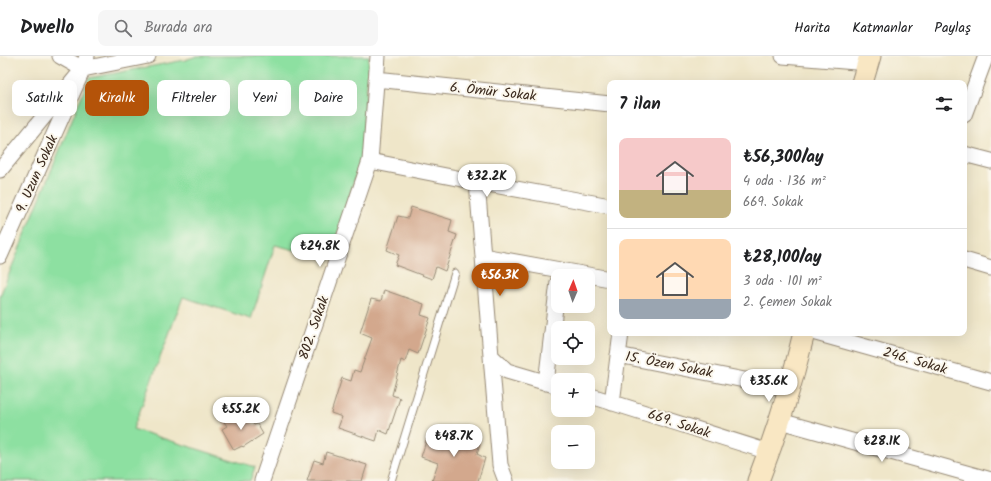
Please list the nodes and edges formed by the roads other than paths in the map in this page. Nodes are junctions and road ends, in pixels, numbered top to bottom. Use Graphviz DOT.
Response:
graph roads {
  1 [pos="60,56"];
  2 [pos="148,56"];
  3 [pos="378,56"];
  4 [pos="783,56"];
  5 [pos="986,56"];
  6 [pos="869,59"];
  7 [pos="85,63"];
  8 [pos="376,79"];
  9 [pos="863,80"];
  10 [pos="607,104"];
  11 [pos="967,107"];
  12 [pos="967,155"];
  13 [pos="370,161"];
  14 [pos="991,161"];
  15 [pos="0,170"];
  16 [pos="477,182"];
  17 [pos="607,205"];
  18 [pos="0,256"];
  19 [pos="483,256"];
  20 [pos="967,261"];
  21 [pos="991,268"];
  22 [pos="455,274"];
  23 [pos="551,274"];
  24 [pos="595,278"];
  25 [pos="607,279"];
  26 [pos="557,313"];
  27 [pos="621,336"];
  28 [pos="803,336"];
  29 [pos="827,336"];
  30 [pos="618,355"];
  31 [pos="491,356"];
  32 [pos="553,373"];
  33 [pos="991,382"];
  34 [pos="551,384"];
  35 [pos="790,389"];
  36 [pos="595,397"];
  37 [pos="612,403"];
  38 [pos="780,421"];
  39 [pos="769,452"];
  40 [pos="991,480"];
  41 [pos="262,481"];
  42 [pos="391,481"];
  43 [pos="506,481"];
  44 [pos="758,481"];
  1 -- 7 [label="street"];
  2 -- 7 [label="street"];
  3 -- 8 [label="street, 802. Sokak"];
  4 -- 6 [label="street"];
  5 -- 11 [label="street"];
  6 -- 9 [label="main road"];
  7 -- 15 [label="street"];
  7 -- 18 [label="street, 9. Uzun Sokak"];
  8 -- 10 [label="street, 6. Ömür Sokak"];
  8 -- 13 [label="street, 802. Sokak"];
  12 -- 14 [label="street"];
  13 -- 16 [label="street"];
  13 -- 41 [label="street, 802. Sokak"];
  16 -- 17 [label="street"];
  16 -- 19 [label="street"];
  19 -- 23 [label="street"];
  19 -- 31 [label="street"];
  20 -- 21 [label="street"];
  22 -- 42 [label="lane"];
  24 -- 25 [label="street"];
  26 -- 32 [label="street"];
  27 -- 30 [label="street, 15. Özen Sokak"];
  28 -- 35 [label="main road"];
  29 -- 33 [label="street, 246. Sokak"];
  30 -- 35 [label="street, 15. Özen Sokak"];
  30 -- 37 [label="street, 15. Özen Sokak"];
  31 -- 34 [label="street"];
  31 -- 43 [label="street"];
  35 -- 38 [label="main road"];
  36 -- 37 [label="street, 669. Sokak"];
  37 -- 39 [label="street, 669. Sokak"];
  38 -- 39 [label="main road"];
  38 -- 40 [label="street"];
  39 -- 44 [label="main road"];
}
